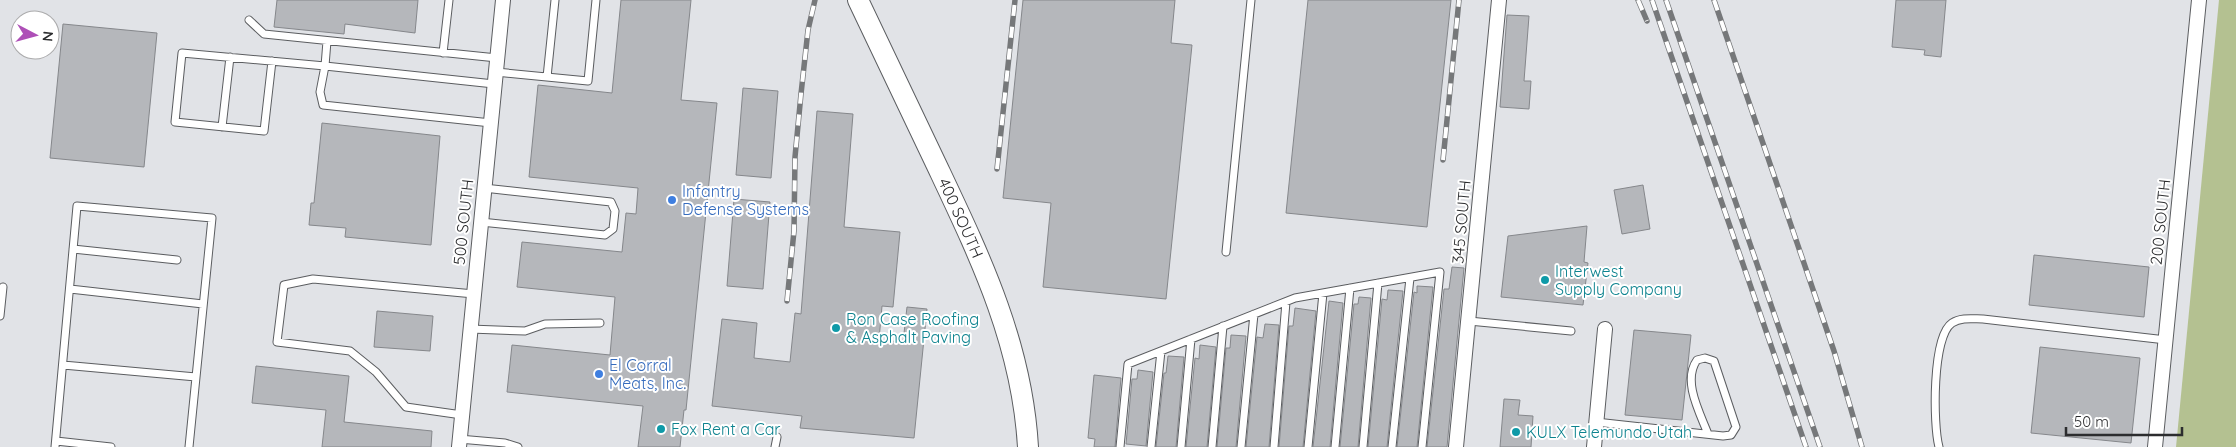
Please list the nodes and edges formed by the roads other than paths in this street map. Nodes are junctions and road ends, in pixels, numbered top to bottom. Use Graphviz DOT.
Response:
graph roads {
  1 [pos="449,0"];
  2 [pos="503,0"];
  3 [pos="555,0"];
  4 [pos="596,0"];
  5 [pos="858,0"];
  6 [pos="1251,0"];
  7 [pos="1499,0"];
  8 [pos="2199,0"];
  9 [pos="249,20"];
  10 [pos="327,41"];
  11 [pos="443,53"];
  12 [pos="230,57"];
  13 [pos="272,61"];
  14 [pos="325,66"];
  15 [pos="496,71"];
  16 [pos="547,77"];
  17 [pos="491,123"];
  18 [pos="222,127"];
  19 [pos="484,188"];
  20 [pos="481,222"];
  21 [pos="73,250"];
  22 [pos="1226,252"];
  23 [pos="177,260"];
  24 [pos="1410,278"];
  25 [pos="1378,283"];
  26 [pos="3,287"];
  27 [pos="1350,288"];
  28 [pos="70,289"];
  29 [pos="1322,293"];
  30 [pos="474,294"];
  31 [pos="1286,302"];
  32 [pos="203,304"];
  33 [pos="1254,314"];
  34 [pos="0,316"];
  35 [pos="1469,321"];
  36 [pos="600,323"];
  37 [pos="1223,326"];
  38 [pos="470,329"];
  39 [pos="1605,330"];
  40 [pos="1571,331"];
  41 [pos="1192,339"];
  42 [pos="2166,340"];
  43 [pos="1161,351"];
  44 [pos="63,365"];
  45 [pos="196,376"];
  46 [pos="462,415"];
  47 [pos="1596,422"];
  48 [pos="1708,434"];
  49 [pos="777,437"];
  50 [pos="459,443"];
  51 [pos="56,444"];
  52 [pos="112,447"];
  53 [pos="189,447"];
  54 [pos="518,447"];
  55 [pos="775,447"];
  56 [pos="1028,447"];
  57 [pos="1120,447"];
  58 [pos="1151,447"];
  59 [pos="1181,447"];
  60 [pos="1212,447"];
  61 [pos="1241,447"];
  62 [pos="1274,447"];
  63 [pos="1308,447"];
  64 [pos="1335,447"];
  65 [pos="1363,447"];
  66 [pos="1392,447"];
  67 [pos="1422,447"];
  68 [pos="1456,447"];
  69 [pos="1594,447"];
  70 [pos="1939,447"];
  71 [pos="2155,447"];
  1 -- 11 [label="lane"];
  2 -- 15 [label="street, 500 SOUTH"];
  3 -- 16 [label="lane"];
  4 -- 16 [label="lane"];
  5 -- 56 [label="street, 400 SOUTH"];
  6 -- 22 [label="lane"];
  7 -- 35 [label="street, 345 SOUTH"];
  8 -- 42 [label="street, 200 SOUTH"];
  9 -- 10 [label="lane"];
  10 -- 11 [label="lane"];
  10 -- 14 [label="lane"];
  11 -- 15 [label="lane"];
  12 -- 13 [label="lane"];
  12 -- 18 [label="lane"];
  12 -- 18 [label="lane"];
  13 -- 14 [label="lane"];
  13 -- 18 [label="lane"];
  14 -- 15 [label="lane"];
  14 -- 17 [label="lane"];
  15 -- 16 [label="lane"];
  15 -- 17 [label="street, 500 SOUTH"];
  17 -- 19 [label="street, 500 SOUTH"];
  19 -- 20 [label="street, 500 SOUTH"];
  19 -- 20 [label="lane"];
  20 -- 30 [label="street, 500 SOUTH"];
  21 -- 23 [label="lane"];
  21 -- 28 [label="lane"];
  21 -- 32 [label="lane"];
  24 -- 25 [label="lane"];
  24 -- 66 [label="lane"];
  24 -- 67 [label="lane"];
  25 -- 27 [label="lane"];
  25 -- 65 [label="lane"];
  26 -- 34 [label="lane"];
  27 -- 29 [label="lane"];
  27 -- 64 [label="lane"];
  28 -- 32 [label="lane"];
  28 -- 44 [label="lane"];
  29 -- 31 [label="lane"];
  29 -- 63 [label="lane"];
  30 -- 38 [label="street, 500 SOUTH"];
  30 -- 46 [label="lane"];
  31 -- 33 [label="lane"];
  31 -- 62 [label="lane"];
  32 -- 45 [label="lane"];
  33 -- 37 [label="lane"];
  33 -- 61 [label="lane"];
  35 -- 40 [label="lane"];
  35 -- 68 [label="street, 345 SOUTH"];
  36 -- 38 [label="lane"];
  37 -- 41 [label="lane"];
  37 -- 60 [label="lane"];
  38 -- 46 [label="street, 500 SOUTH"];
  39 -- 47 [label="street"];
  41 -- 43 [label="lane"];
  41 -- 59 [label="lane"];
  42 -- 70 [label="lane"];
  42 -- 71 [label="street, 200 SOUTH"];
  43 -- 57 [label="lane"];
  43 -- 58 [label="lane"];
  44 -- 45 [label="lane"];
  44 -- 51 [label="lane"];
  45 -- 53 [label="lane"];
  46 -- 50 [label="street, 500 SOUTH"];
  47 -- 48 [label="lane"];
  47 -- 69 [label="street"];
  48 -- 48 [label="lane"];
  49 -- 55 [label="lane"];
  50 -- 54 [label="lane"];
  51 -- 52 [label="lane"];
}
